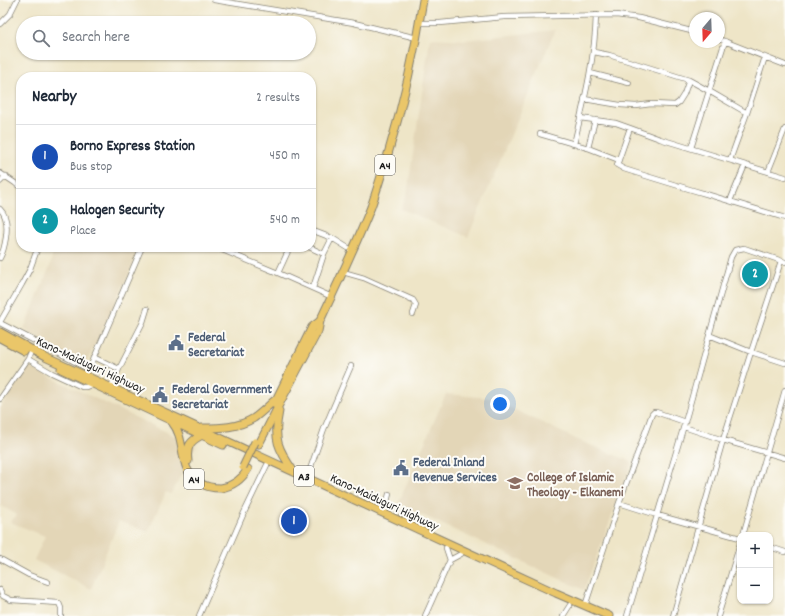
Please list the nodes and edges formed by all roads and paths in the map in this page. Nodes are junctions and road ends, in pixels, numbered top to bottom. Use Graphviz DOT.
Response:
graph roads {
  1 [pos="17,0"];
  2 [pos="214,0"];
  3 [pos="423,0"];
  4 [pos="596,15"];
  5 [pos="311,16"];
  6 [pos="316,17"];
  7 [pos="419,23"];
  8 [pos="0,24"];
  9 [pos="689,30"];
  10 [pos="417,38"];
  11 [pos="725,41"];
  12 [pos="723,48"];
  13 [pos="594,52"];
  14 [pos="765,57"];
  15 [pos="785,65"];
  16 [pos="590,73"];
  17 [pos="689,80"];
  18 [pos="629,83"];
  19 [pos="709,91"];
  20 [pos="584,99"];
  21 [pos="747,113"];
  22 [pos="580,118"];
  23 [pos="595,120"];
  24 [pos="630,128"];
  25 [pos="784,133"];
  26 [pos="540,134"];
  27 [pos="574,144"];
  28 [pos="588,148"];
  29 [pos="691,148"];
  30 [pos="619,160"];
  31 [pos="730,160"];
  32 [pos="744,165"];
  33 [pos="768,172"];
  34 [pos="0,173"];
  35 [pos="6,176"];
  36 [pos="785,177"];
  37 [pos="0,182"];
  38 [pos="16,184"];
  39 [pos="730,201"];
  40 [pos="0,209"];
  41 [pos="785,218"];
  42 [pos="316,232"];
  43 [pos="332,238"];
  44 [pos="316,250"];
  45 [pos="353,251"];
  46 [pos="36,252"];
  47 [pos="140,252"];
  48 [pos="227,252"];
  49 [pos="288,252"];
  50 [pos="324,254"];
  51 [pos="0,258"];
  52 [pos="783,261"];
  53 [pos="343,272"];
  54 [pos="278,273"];
  55 [pos="313,288"];
  56 [pos="332,297"];
  57 [pos="147,309"];
  58 [pos="413,314"];
  59 [pos="0,323"];
  60 [pos="0,332"];
  61 [pos="710,335"];
  62 [pos="0,338"];
  63 [pos="751,352"];
  64 [pos="29,357"];
  65 [pos="94,357"];
  66 [pos="785,363"];
  67 [pos="351,366"];
  68 [pos="119,369"];
  69 [pos="110,390"];
  70 [pos="785,390"];
  71 [pos="0,399"];
  72 [pos="279,399"];
  73 [pos="170,421"];
  74 [pos="684,424"];
  75 [pos="199,428"];
  76 [pos="202,435"];
  77 [pos="724,440"];
  78 [pos="767,453"];
  79 [pos="785,458"];
  80 [pos="267,465"];
  81 [pos="246,468"];
  82 [pos="294,472"];
  83 [pos="307,478"];
  84 [pos="389,494"];
  85 [pos="618,503"];
  86 [pos="384,513"];
  87 [pos="656,515"];
  88 [pos="700,527"];
  89 [pos="744,532"];
  90 [pos="737,537"];
  91 [pos="446,548"];
  92 [pos="773,548"];
  93 [pos="785,552"];
  94 [pos="461,554"];
  95 [pos="737,554"];
  96 [pos="0,559"];
  97 [pos="450,560"];
  98 [pos="48,582"];
  99 [pos="0,590"];
  100 [pos="570,605"];
  101 [pos="585,606"];
  102 [pos="61,616"];
  103 [pos="199,616"];
  104 [pos="425,616"];
  105 [pos="563,616"];
  106 [pos="598,616"];
  107 [pos="610,616"];
  108 [pos="627,616"];
  109 [pos="674,616"];
  110 [pos="718,616"];
  1 -- 8 [label="street"];
  2 -- 5 [label="street"];
  3 -- 7 [label="highway, A4"];
  4 -- 7 [label="street"];
  4 -- 9 [label="street"];
  4 -- 13 [label="street"];
  6 -- 10 [label="street"];
  7 -- 10 [label="highway, A4"];
  10 -- 45 [label="highway, A4"];
  11 -- 14 [label="street"];
  12 -- 19 [label="street"];
  13 -- 16 [label="street"];
  13 -- 17 [label="street"];
  14 -- 15 [label="street"];
  14 -- 21 [label="street"];
  16 -- 18 [label="street"];
  16 -- 20 [label="street"];
  17 -- 19 [label="street"];
  17 -- 20 [label="street"];
  19 -- 21 [label="street"];
  19 -- 29 [label="street"];
  20 -- 22 [label="street"];
  21 -- 31 [label="street"];
  22 -- 23 [label="street"];
  22 -- 27 [label="street"];
  23 -- 24 [label="street"];
  23 -- 28 [label="street"];
  24 -- 29 [label="street"];
  24 -- 30 [label="street"];
  25 -- 33 [label="street"];
  26 -- 27 [label="street"];
  27 -- 28 [label="street"];
  28 -- 30 [label="street"];
  29 -- 31 [label="street"];
  30 -- 39 [label="street"];
  31 -- 32 [label="street"];
  32 -- 33 [label="street"];
  32 -- 39 [label="street"];
  33 -- 36 [label="street"];
  34 -- 35 [label="street"];
  35 -- 37 [label="street"];
  35 -- 38 [label="street"];
  39 -- 41 [label="street"];
  40 -- 51 [label="street"];
  42 -- 43 [label="street"];
  43 -- 45 [label="street"];
  43 -- 50 [label="street"];
  44 -- 50 [label="street"];
  45 -- 53 [label="highway, A4"];
  46 -- 59 [label="street"];
  47 -- 65 [label="street"];
  48 -- 54 [label="street"];
  49 -- 54 [label="street"];
  50 -- 55 [label="street"];
  52 -- 61 [label="street"];
  52 -- 63 [label="street"];
  53 -- 56 [label="highway, A4"];
  53 -- 58 [label="street"];
  54 -- 55 [label="street"];
  55 -- 56 [label="street"];
  56 -- 72 [label="highway, A4"];
  57 -- 68 [label="street"];
  59 -- 65 [label="street"];
  60 -- 69 [label="highway, Kano-Maiduguri Highway / A3"];
  61 -- 63 [label="street"];
  61 -- 74 [label="street"];
  62 -- 64 [label="highway, Kano-Maiduguri Highway / A3"];
  63 -- 66 [label="street"];
  63 -- 77 [label="street"];
  64 -- 69 [label="highway, Kano-Maiduguri Highway / A3"];
  64 -- 71 [label="street"];
  65 -- 68 [label="street"];
  67 -- 83 [label="street"];
  68 -- 69 [label="street"];
  69 -- 73 [label="highway, Kano-Maiduguri Highway / A3"];
  69 -- 75 [label="highway, Kano-Maiduguri Highway / A3"];
  70 -- 78 [label="street"];
  72 -- 75 [label="highway"];
  72 -- 81 [label="highway, A4"];
  72 -- 82 [label="highway"];
  73 -- 76 [label="highway, Kano-Maiduguri Highway / A3"];
  73 -- 81 [label="highway, A4"];
  74 -- 77 [label="street"];
  74 -- 85 [label="street"];
  74 -- 87 [label="street"];
  75 -- 82 [label="highway, Kano-Maiduguri Highway / A3"];
  76 -- 80 [label="highway, Kano-Maiduguri Highway / A3"];
  76 -- 81 [label="highway, A4"];
  77 -- 78 [label="street"];
  77 -- 88 [label="street"];
  78 -- 79 [label="street"];
  78 -- 89 [label="street"];
  80 -- 91 [label="highway, Kano-Maiduguri Highway / A3"];
  80 -- 103 [label="street"];
  82 -- 83 [label="highway, Kano-Maiduguri Highway / A3"];
  83 -- 86 [label="highway, Kano-Maiduguri Highway / A3"];
  84 -- 86 [label="street"];
  85 -- 87 [label="street"];
  85 -- 101 [label="street"];
  86 -- 101 [label="highway, Kano-Maiduguri Highway / A3"];
  87 -- 88 [label="street"];
  87 -- 108 [label="street"];
  88 -- 90 [label="street"];
  88 -- 109 [label="street"];
  91 -- 94 [label="highway, Kano-Maiduguri Highway / A3"];
  91 -- 97 [label="street"];
  92 -- 93 [label="street"];
  94 -- 97 [label="street"];
  94 -- 100 [label="highway, Kano-Maiduguri Highway / A3"];
  95 -- 110 [label="street"];
  96 -- 98 [label="street"];
  97 -- 104 [label="street"];
  99 -- 102 [label="street"];
  100 -- 105 [label="street"];
  100 -- 106 [label="highway, Kano-Maiduguri Highway / A3"];
  101 -- 107 [label="highway, Kano-Maiduguri Highway / A3"];
}
